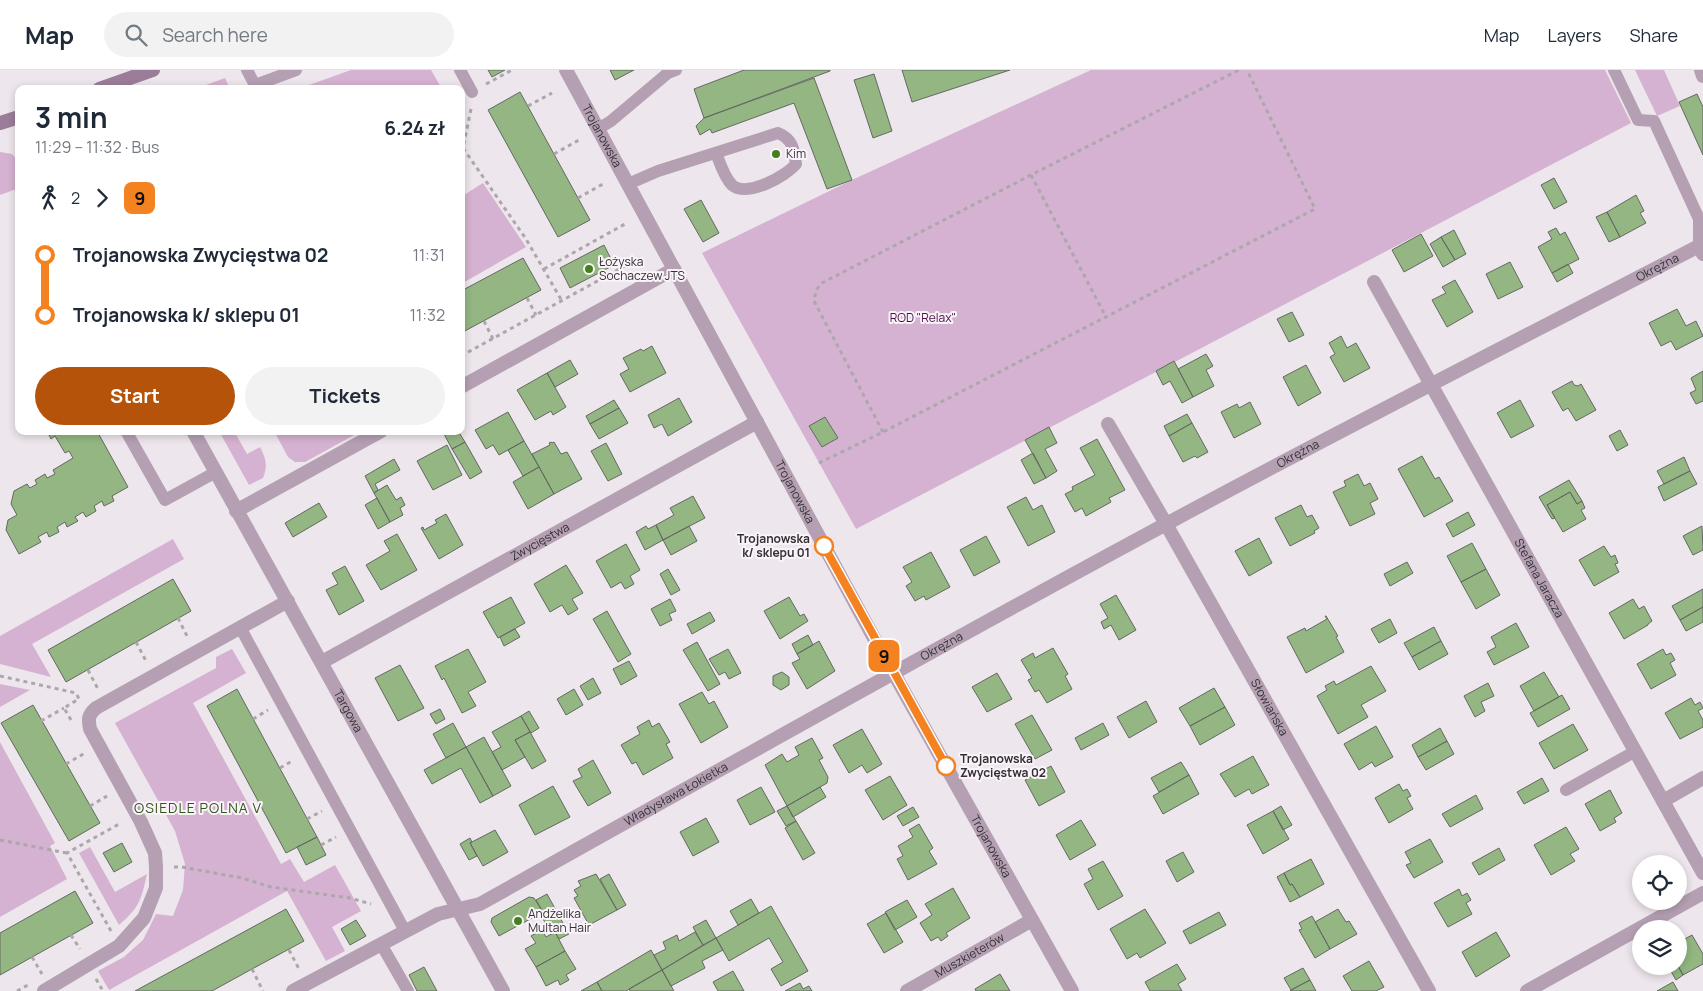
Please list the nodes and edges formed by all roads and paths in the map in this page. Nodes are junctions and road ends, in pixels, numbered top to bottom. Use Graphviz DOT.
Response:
graph roads {
  1 [pos="153,70"];
  2 [pos="247,70"];
  3 [pos="296,70"];
  4 [pos="460,70"];
  5 [pos="512,70"];
  6 [pos="566,70"];
  7 [pos="676,70"];
  8 [pos="1239,70"];
  9 [pos="1247,70"];
  10 [pos="1614,70"];
  11 [pos="1701,70"];
  12 [pos="1703,76"];
  13 [pos="110,85"];
  14 [pos="255,85"];
  15 [pos="261,85"];
  16 [pos="472,92"];
  17 [pos="552,93"];
  18 [pos="528,106"];
  19 [pos="15,118"];
  20 [pos="0,123"];
  21 [pos="598,129"];
  22 [pos="465,136"];
  23 [pos="579,140"];
  24 [pos="465,152"];
  25 [pos="716,153"];
  26 [pos="554,154"];
  27 [pos="1031,175"];
  28 [pos="603,184"];
  29 [pos="628,184"];
  30 [pos="578,198"];
  31 [pos="625,224"];
  32 [pos="1702,248"];
  33 [pos="643,256"];
  34 [pos="674,268"];
  35 [pos="544,269"];
  36 [pos="1374,282"];
  37 [pos="526,298"];
  38 [pos="562,301"];
  39 [pos="536,315"];
  40 [pos="1106,317"];
  41 [pos="484,321"];
  42 [pos="493,339"];
  43 [pos="465,354"];
  44 [pos="1430,384"];
  45 [pos="465,385"];
  46 [pos="757,422"];
  47 [pos="1108,424"];
  48 [pos="883,432"];
  49 [pos="128,435"];
  50 [pos="195,435"];
  51 [pos="374,435"];
  52 [pos="819,463"];
  53 [pos="216,472"];
  54 [pos="236,511"];
  55 [pos="1166,524"];
  56 [pos="288,601"];
  57 [pos="178,618"];
  58 [pos="240,627"];
  59 [pos="136,642"];
  60 [pos="180,644"];
  61 [pos="322,662"];
  62 [pos="139,667"];
  63 [pos="88,670"];
  64 [pos="894,672"];
  65 [pos="0,676"];
  66 [pos="92,692"];
  67 [pos="86,696"];
  68 [pos="79,699"];
  69 [pos="64,708"];
  70 [pos="270,709"];
  71 [pos="253,718"];
  72 [pos="41,721"];
  73 [pos="73,725"];
  74 [pos="88,751"];
  75 [pos="1634,752"];
  76 [pos="298,758"];
  77 [pos="66,764"];
  78 [pos="280,768"];
  79 [pos="1703,778"];
  80 [pos="1566,790"];
  81 [pos="111,794"];
  82 [pos="1663,802"];
  83 [pos="90,806"];
  84 [pos="325,810"];
  85 [pos="126,820"];
  86 [pos="307,820"];
  87 [pos="339,835"];
  88 [pos="0,840"];
  89 [pos="321,845"];
  90 [pos="67,853"];
  91 [pos="156,867"];
  92 [pos="1703,873"];
  93 [pos="1703,893"];
  94 [pos="377,906"];
  95 [pos="457,909"];
  96 [pos="1032,920"];
  97 [pos="405,932"];
  98 [pos="113,936"];
  99 [pos="381,944"];
  100 [pos="288,950"];
  101 [pos="32,957"];
  102 [pos="252,969"];
  103 [pos="303,975"];
  104 [pos="44,984"];
  105 [pos="263,991"];
  106 [pos="294,991"];
  107 [pos="408,991"];
  108 [pos="503,991"];
  109 [pos="907,991"];
  110 [pos="1072,991"];
  111 [pos="1429,991"];
  112 [pos="1527,991"];
  1 -- 13 [label="main road"];
  2 -- 14 [label="lane"];
  3 -- 15 [label="lane"];
  4 -- 16 [label="lane"];
  5 -- 16 [label="path"];
  6 -- 21 [label="street, Trojanowska"];
  7 -- 21 [label="lane"];
  8 -- 27 [label="path"];
  9 -- 40 [label="path"];
  10 -- 32 [label="lane"];
  11 -- 12 [label="street"];
  16 -- 22 [label="path"];
  17 -- 18 [label="path"];
  19 -- 20 [label="main road"];
  21 -- 29 [label="street, Trojanowska"];
  23 -- 26 [label="path"];
  24 -- 35 [label="path"];
  25 -- 25 [label="lane"];
  25 -- 29 [label="lane"];
  27 -- 40 [label="path"];
  27 -- 48 [label="path"];
  28 -- 30 [label="path"];
  29 -- 34 [label="street, Trojanowska"];
  31 -- 35 [label="path"];
  32 -- 44 [label="street, Okrężna"];
  33 -- 38 [label="path"];
  34 -- 45 [label="street"];
  34 -- 46 [label="street, Trojanowska"];
  35 -- 38 [label="path"];
  36 -- 44 [label="street, Stefana Jaracza"];
  37 -- 39 [label="path"];
  38 -- 39 [label="path"];
  39 -- 42 [label="path"];
  40 -- 48 [label="path"];
  41 -- 42 [label="path"];
  42 -- 43 [label="path"];
  44 -- 55 [label="street, Okrężna"];
  44 -- 75 [label="street, Stefana Jaracza"];
  46 -- 61 [label="street, Zwycięstwa"];
  46 -- 64 [label="street, Trojanowska"];
  47 -- 55 [label="street, Słowiańska"];
  48 -- 52 [label="path"];
  49 -- 53 [label="lane"];
  50 -- 53 [label="street, Targowa"];
  51 -- 54 [label="street"];
  53 -- 54 [label="street, Targowa"];
  54 -- 56 [label="street, Targowa"];
  55 -- 64 [label="street, Okrężna"];
  55 -- 111 [label="street, Słowiańska"];
  56 -- 58 [label="street"];
  56 -- 61 [label="street, Targowa"];
  57 -- 60 [label="path"];
  58 -- 91 [label="street"];
  58 -- 97 [label="lane"];
  59 -- 62 [label="path"];
  61 -- 95 [label="street, Targowa"];
  63 -- 66 [label="path"];
  64 -- 95 [label="street, Władysława Łokietka"];
  64 -- 96 [label="street, Trojanowska"];
  65 -- 68 [label="path"];
  67 -- 68 [label="path"];
  68 -- 69 [label="path"];
  69 -- 72 [label="path"];
  69 -- 73 [label="path"];
  70 -- 71 [label="path"];
  74 -- 77 [label="path"];
  75 -- 80 [label="lane"];
  75 -- 82 [label="street, Stefana Jaracza"];
  76 -- 78 [label="path"];
  79 -- 82 [label="street"];
  81 -- 83 [label="path"];
  82 -- 92 [label="street, Stefana Jaracza"];
  84 -- 86 [label="path"];
  85 -- 90 [label="path"];
  87 -- 89 [label="path"];
  88 -- 90 [label="path"];
  90 -- 98 [label="path"];
  91 -- 94 [label="path"];
  91 -- 104 [label="street"];
  93 -- 112 [label="street"];
  95 -- 97 [label="street, Władysława Łokietka"];
  95 -- 108 [label="street, Targowa"];
  96 -- 109 [label="street, Muszkieterów"];
  96 -- 110 [label="street, Trojanowska"];
  97 -- 99 [label="street, Władysława Łokietka"];
  99 -- 106 [label="street, Władysława Łokietka"];
  99 -- 107 [label="lane"];
  100 -- 103 [label="path"];
  101 -- 104 [label="path"];
  102 -- 105 [label="path"];
}
